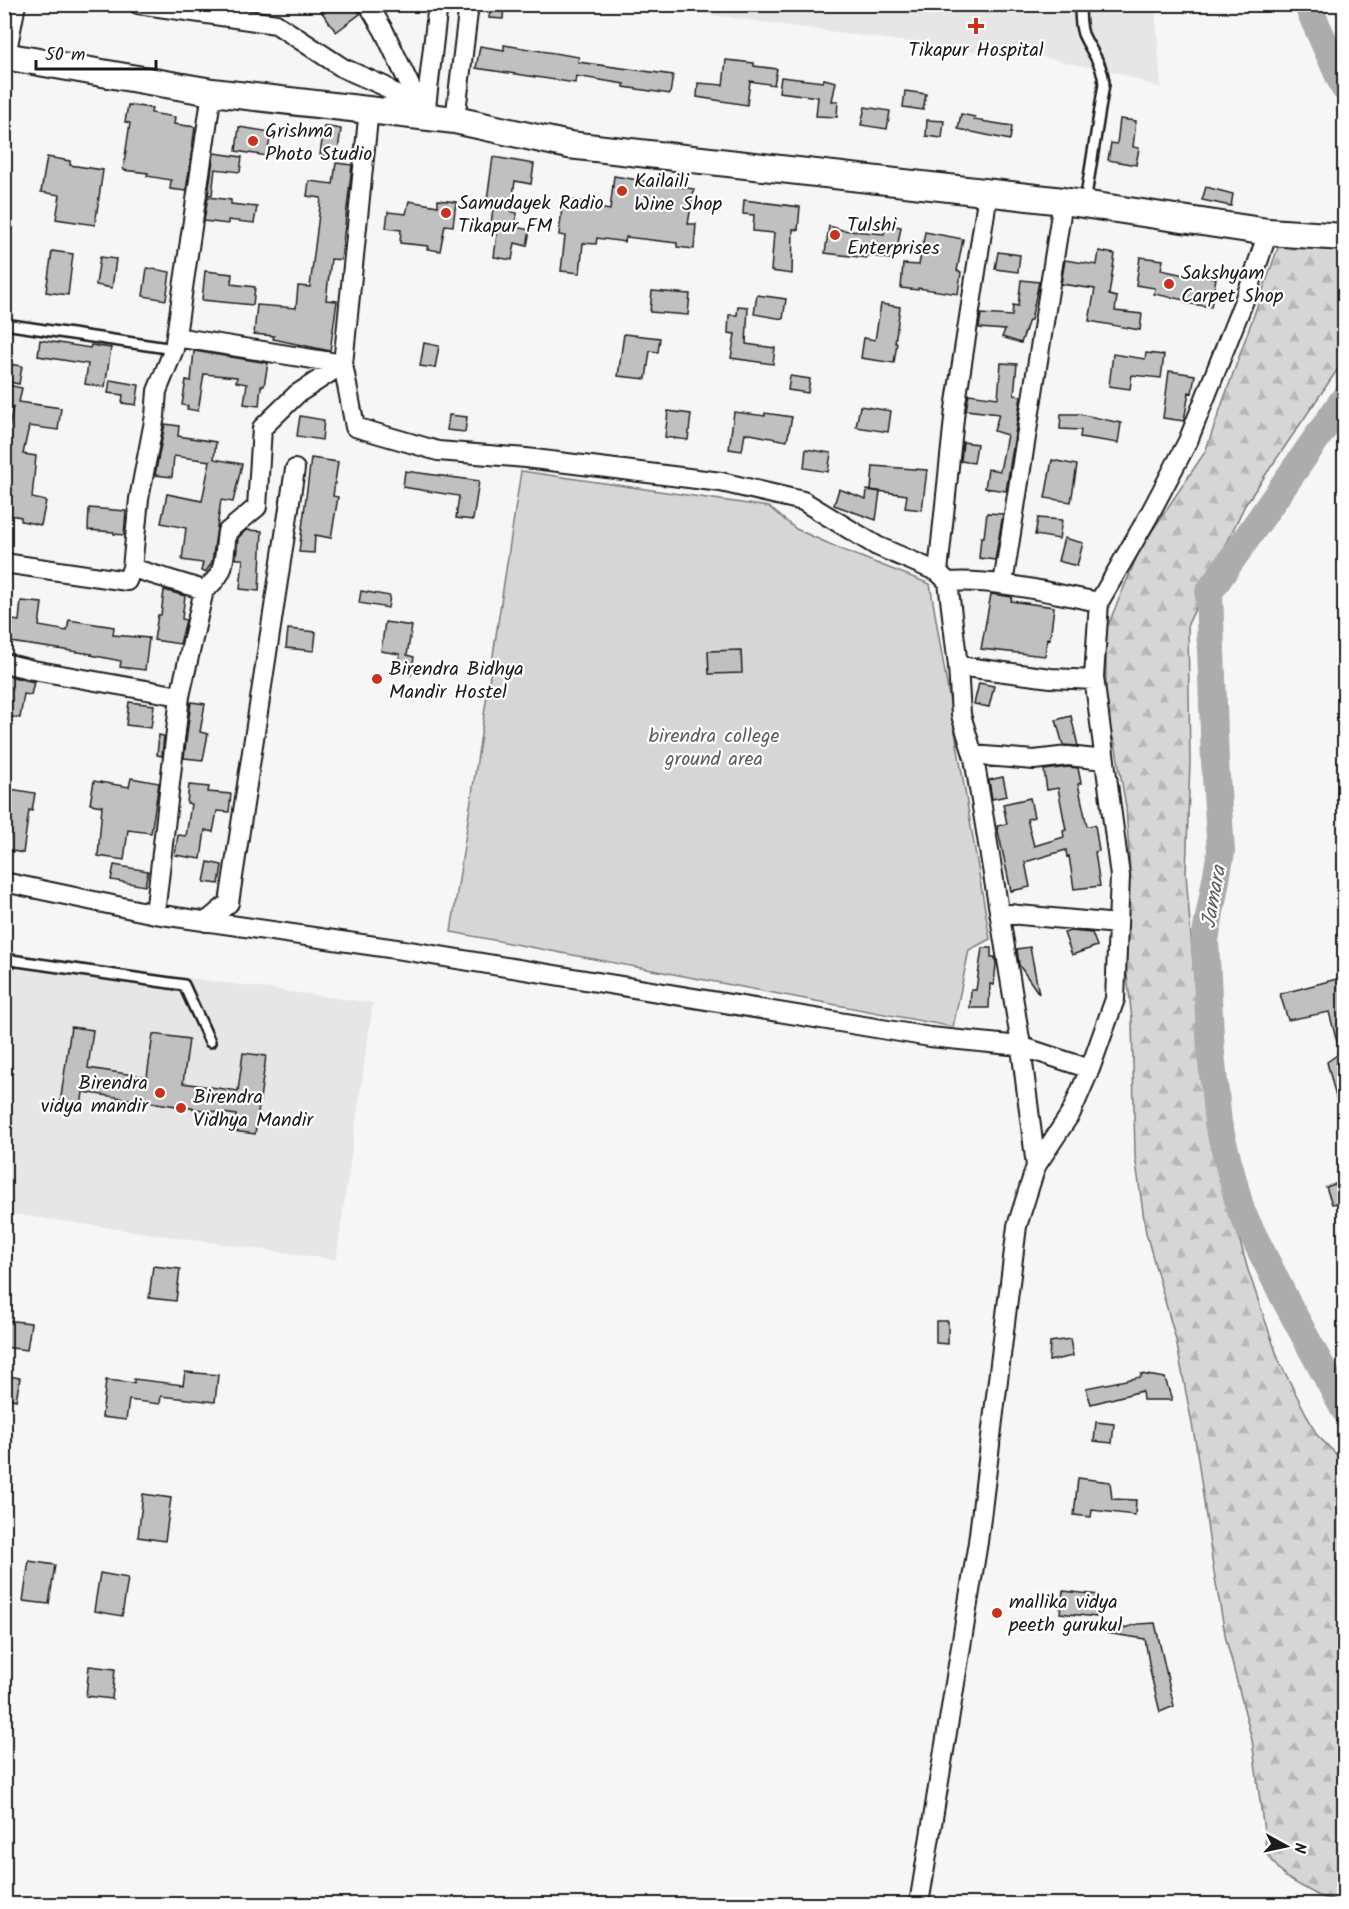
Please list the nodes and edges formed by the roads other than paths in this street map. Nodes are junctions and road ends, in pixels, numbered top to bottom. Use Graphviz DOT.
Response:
graph roads {
  1 [pos="16,4"];
  2 [pos="138,4"];
  3 [pos="368,4"];
  4 [pos="438,4"];
  5 [pos="469,4"];
  6 [pos="1080,4"];
  7 [pos="5,59"];
  8 [pos="212,92"];
  9 [pos="369,109"];
  10 [pos="425,117"];
  11 [pos="455,120"];
  12 [pos="988,193"];
  13 [pos="1074,203"];
  14 [pos="1268,232"];
  15 [pos="1344,237"];
  16 [pos="4,324"];
  17 [pos="175,343"];
  18 [pos="343,364"];
  19 [pos="295,469"];
  20 [pos="4,563"];
  21 [pos="132,568"];
  22 [pos="943,577"];
  23 [pos="1003,584"];
  24 [pos="204,590"];
  25 [pos="1100,602"];
  26 [pos="4,663"];
  27 [pos="958,666"];
  28 [pos="1094,680"];
  29 [pos="180,696"];
  30 [pos="973,755"];
  31 [pos="1105,760"];
  32 [pos="4,882"];
  33 [pos="999,913"];
  34 [pos="155,914"];
  35 [pos="206,922"];
  36 [pos="1118,924"];
  37 [pos="4,959"];
  38 [pos="210,1042"];
  39 [pos="1020,1046"];
  40 [pos="1090,1069"];
  41 [pos="1036,1166"];
  42 [pos="919,1905"];
  1 -- 7 [label="street"];
  2 -- 10 [label="street"];
  3 -- 10 [label="street"];
  4 -- 10 [label="street"];
  5 -- 11 [label="street"];
  6 -- 13 [label="lane"];
  7 -- 8 [label="street"];
  8 -- 9 [label="street"];
  8 -- 17 [label="street"];
  9 -- 10 [label="street"];
  9 -- 18 [label="street"];
  10 -- 11 [label="street"];
  11 -- 12 [label="street"];
  12 -- 13 [label="street"];
  12 -- 22 [label="street"];
  13 -- 14 [label="street"];
  13 -- 23 [label="street"];
  14 -- 15 [label="street"];
  14 -- 25 [label="street"];
  16 -- 17 [label="lane"];
  17 -- 18 [label="street"];
  17 -- 21 [label="street"];
  18 -- 22 [label="street"];
  18 -- 24 [label="street"];
  19 -- 35 [label="street"];
  20 -- 21 [label="street"];
  21 -- 24 [label="street"];
  22 -- 23 [label="street"];
  22 -- 27 [label="street"];
  23 -- 25 [label="street"];
  24 -- 29 [label="street"];
  25 -- 28 [label="street"];
  26 -- 29 [label="street"];
  27 -- 28 [label="street"];
  27 -- 30 [label="street"];
  28 -- 31 [label="street"];
  29 -- 34 [label="street"];
  30 -- 31 [label="street"];
  30 -- 33 [label="street"];
  31 -- 36 [label="street"];
  32 -- 34 [label="street"];
  33 -- 36 [label="street"];
  33 -- 39 [label="street"];
  34 -- 35 [label="street"];
  35 -- 39 [label="street"];
  36 -- 40 [label="street"];
  37 -- 38 [label="lane"];
  39 -- 40 [label="street"];
  39 -- 41 [label="street"];
  40 -- 41 [label="street"];
  41 -- 42 [label="street"];
}
